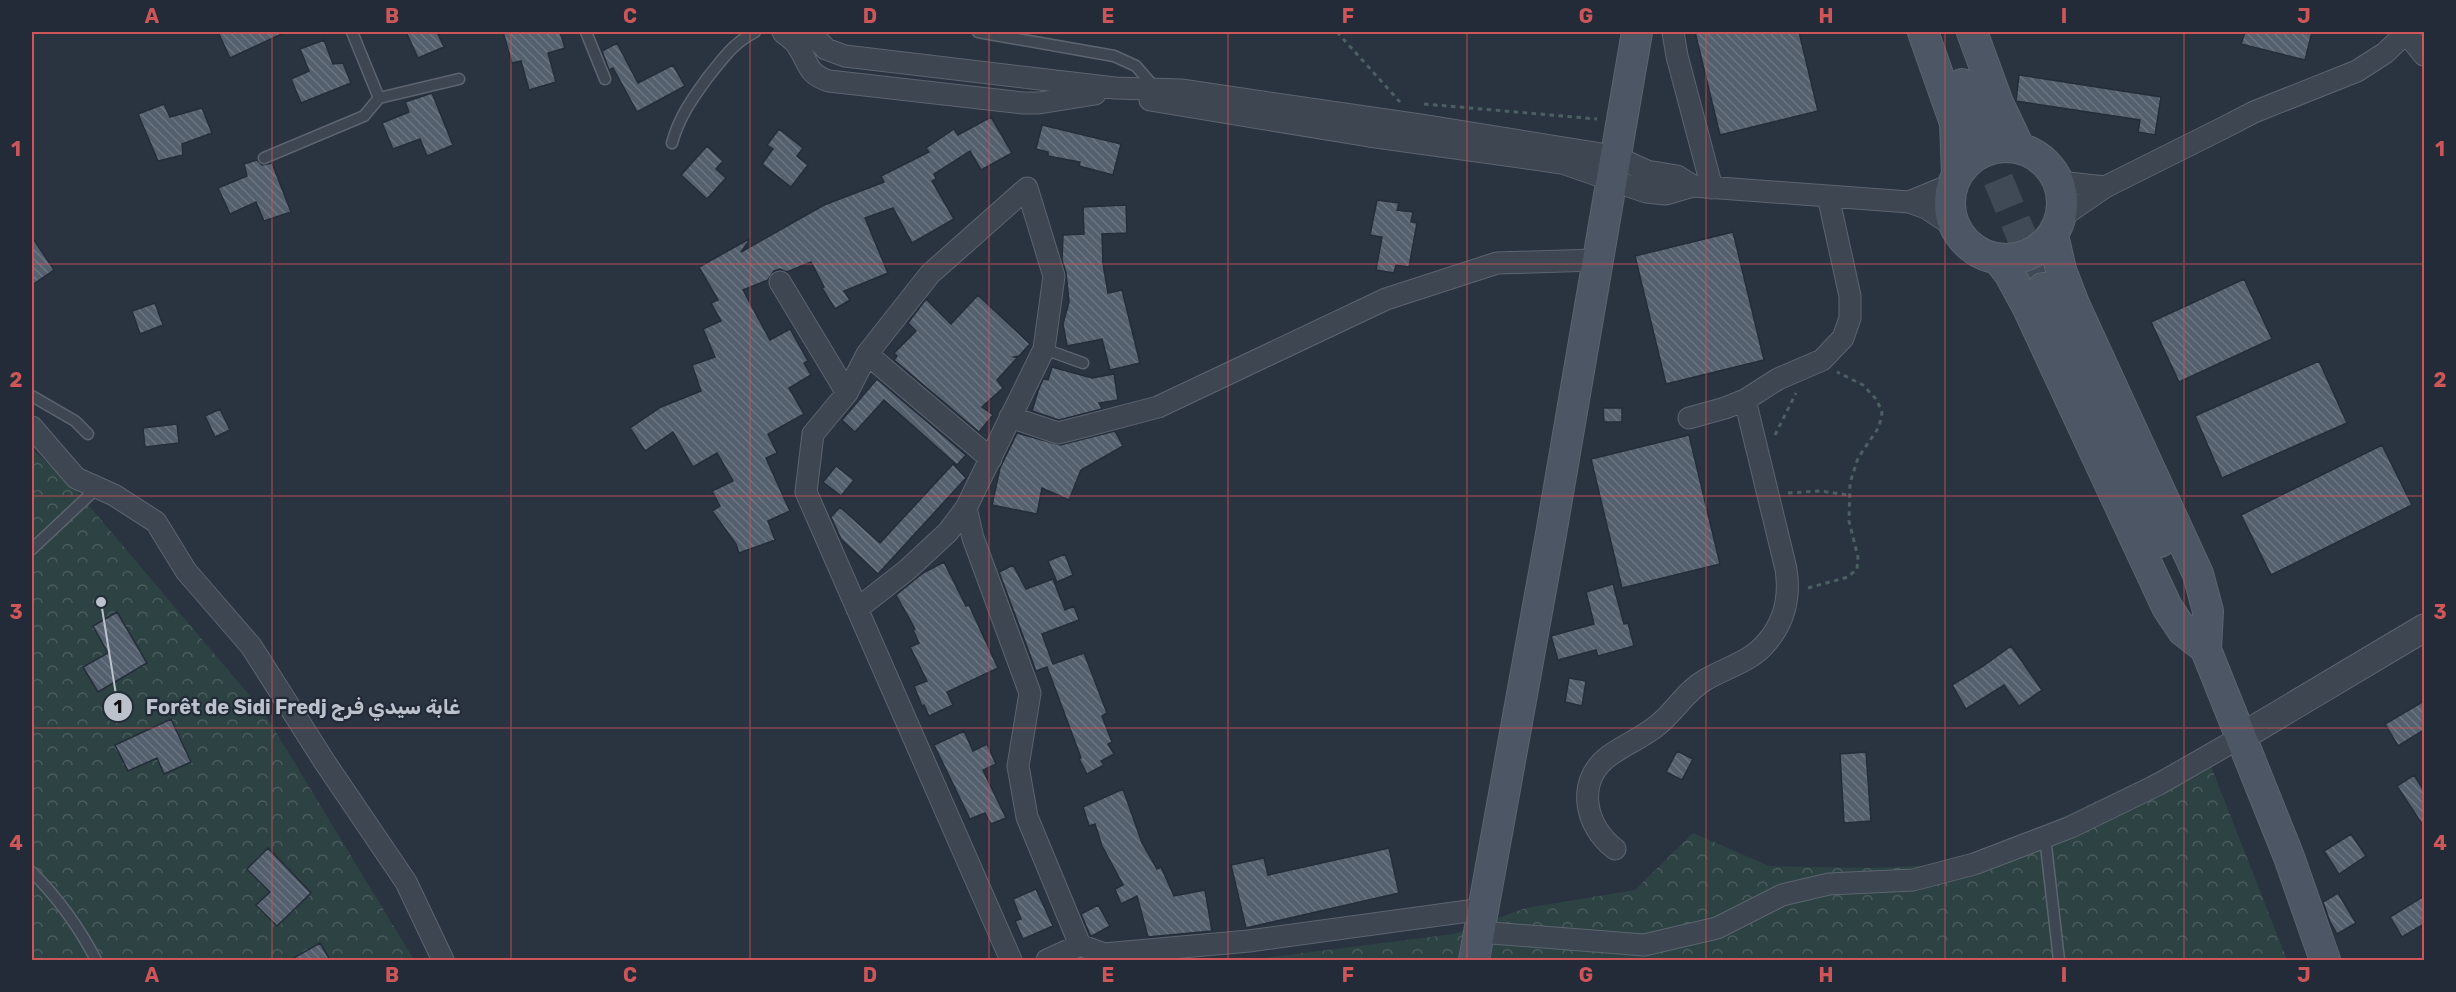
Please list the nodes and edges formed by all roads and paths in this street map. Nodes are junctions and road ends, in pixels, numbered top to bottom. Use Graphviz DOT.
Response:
graph roads {
  1 [pos="352,32"];
  2 [pos="586,32"];
  3 [pos="755,32"];
  4 [pos="783,32"];
  5 [pos="810,32"];
  6 [pos="978,32"];
  7 [pos="1337,32"];
  8 [pos="1637,32"];
  9 [pos="1673,32"];
  10 [pos="1923,32"];
  11 [pos="1943,32"];
  12 [pos="1972,32"];
  13 [pos="2406,32"];
  14 [pos="2424,55"];
  15 [pos="459,79"];
  16 [pos="604,79"];
  17 [pos="1155,88"];
  18 [pos="379,98"];
  19 [pos="1400,102"];
  20 [pos="1423,104"];
  21 [pos="1620,121"];
  22 [pos="1371,127"];
  23 [pos="1981,138"];
  24 [pos="672,143"];
  25 [pos="2019,147"];
  26 [pos="264,158"];
  27 [pos="1612,168"];
  28 [pos="1955,179"];
  29 [pos="2059,182"];
  30 [pos="1702,187"];
  31 [pos="2105,187"];
  32 [pos="1828,195"];
  33 [pos="1909,202"];
  34 [pos="2057,226"];
  35 [pos="1955,227"];
  36 [pos="1998,259"];
  37 [pos="1596,260"];
  38 [pos="780,282"];
  39 [pos="2043,288"];
  40 [pos="1044,349"];
  41 [pos="867,354"];
  42 [pos="1083,363"];
  43 [pos="1810,365"];
  44 [pos="1831,371"];
  45 [pos="847,393"];
  46 [pos="32,396"];
  47 [pos="1745,400"];
  48 [pos="1010,417"];
  49 [pos="1689,418"];
  50 [pos="32,427"];
  51 [pos="87,434"];
  52 [pos="991,459"];
  53 [pos="1761,464"];
  54 [pos="98,488"];
  55 [pos="1848,495"];
  56 [pos="1769,498"];
  57 [pos="966,508"];
  58 [pos="32,549"];
  59 [pos="1788,589"];
  60 [pos="857,609"];
  61 [pos="2424,628"];
  62 [pos="2206,650"];
  63 [pos="2241,737"];
  64 [pos="2045,837"];
  65 [pos="1615,849"];
  66 [pos="32,872"];
  67 [pos="1479,934"];
  68 [pos="1080,945"];
  69 [pos="96,960"];
  70 [pos="443,960"];
  71 [pos="1011,960"];
  72 [pos="1047,960"];
  73 [pos="2060,960"];
  74 [pos="2325,960"];
  1 -- 18 [label="lane"];
  2 -- 16 [label="lane"];
  3 -- 24 [label="lane"];
  4 -- 22 [label="street"];
  5 -- 17 [label="street"];
  6 -- 17 [label="lane"];
  7 -- 19 [label="path"];
  8 -- 21 [label="main road"];
  9 -- 30 [label="street"];
  10 -- 28 [label="main road"];
  11 -- 23 [label="main road"];
  12 -- 25 [label="main road"];
  13 -- 14 [label="street"];
  13 -- 31 [label="street"];
  15 -- 18 [label="lane"];
  17 -- 22 [label="street"];
  18 -- 26 [label="lane"];
  20 -- 21 [label="path"];
  21 -- 27 [label="main road"];
  22 -- 27 [label="street"];
  25 -- 28 [label="main road"];
  25 -- 29 [label="main road"];
  27 -- 30 [label="street"];
  27 -- 37 [label="main road"];
  28 -- 33 [label="street"];
  28 -- 35 [label="main road"];
  29 -- 31 [label="street"];
  29 -- 34 [label="main road"];
  30 -- 32 [label="street"];
  31 -- 34 [label="street"];
  32 -- 33 [label="street"];
  32 -- 43 [label="street"];
  33 -- 35 [label="street"];
  34 -- 36 [label="main road"];
  34 -- 62 [label="main road"];
  35 -- 36 [label="main road"];
  36 -- 62 [label="main road"];
  37 -- 48 [label="street"];
  37 -- 67 [label="main road"];
  38 -- 45 [label="street"];
  39 -- 62 [label="main road"];
  40 -- 41 [label="street"];
  40 -- 42 [label="lane"];
  40 -- 48 [label="street"];
  41 -- 45 [label="street"];
  41 -- 52 [label="street"];
  43 -- 47 [label="street"];
  43 -- 53 [label="path"];
  44 -- 55 [label="path"];
  45 -- 60 [label="street"];
  46 -- 51 [label="lane"];
  47 -- 49 [label="street"];
  47 -- 53 [label="street"];
  48 -- 52 [label="street"];
  50 -- 54 [label="street"];
  52 -- 57 [label="street"];
  53 -- 56 [label="street"];
  54 -- 58 [label="lane"];
  54 -- 70 [label="street"];
  55 -- 56 [label="path"];
  55 -- 59 [label="path"];
  56 -- 59 [label="street"];
  57 -- 60 [label="street"];
  57 -- 68 [label="street"];
  59 -- 65 [label="street"];
  60 -- 71 [label="street"];
  61 -- 63 [label="street"];
  62 -- 63 [label="main road"];
  63 -- 64 [label="street"];
  63 -- 74 [label="main road"];
  64 -- 67 [label="street"];
  64 -- 73 [label="lane"];
  66 -- 69 [label="lane"];
  67 -- 68 [label="street"];
  68 -- 72 [label="street"];
}
